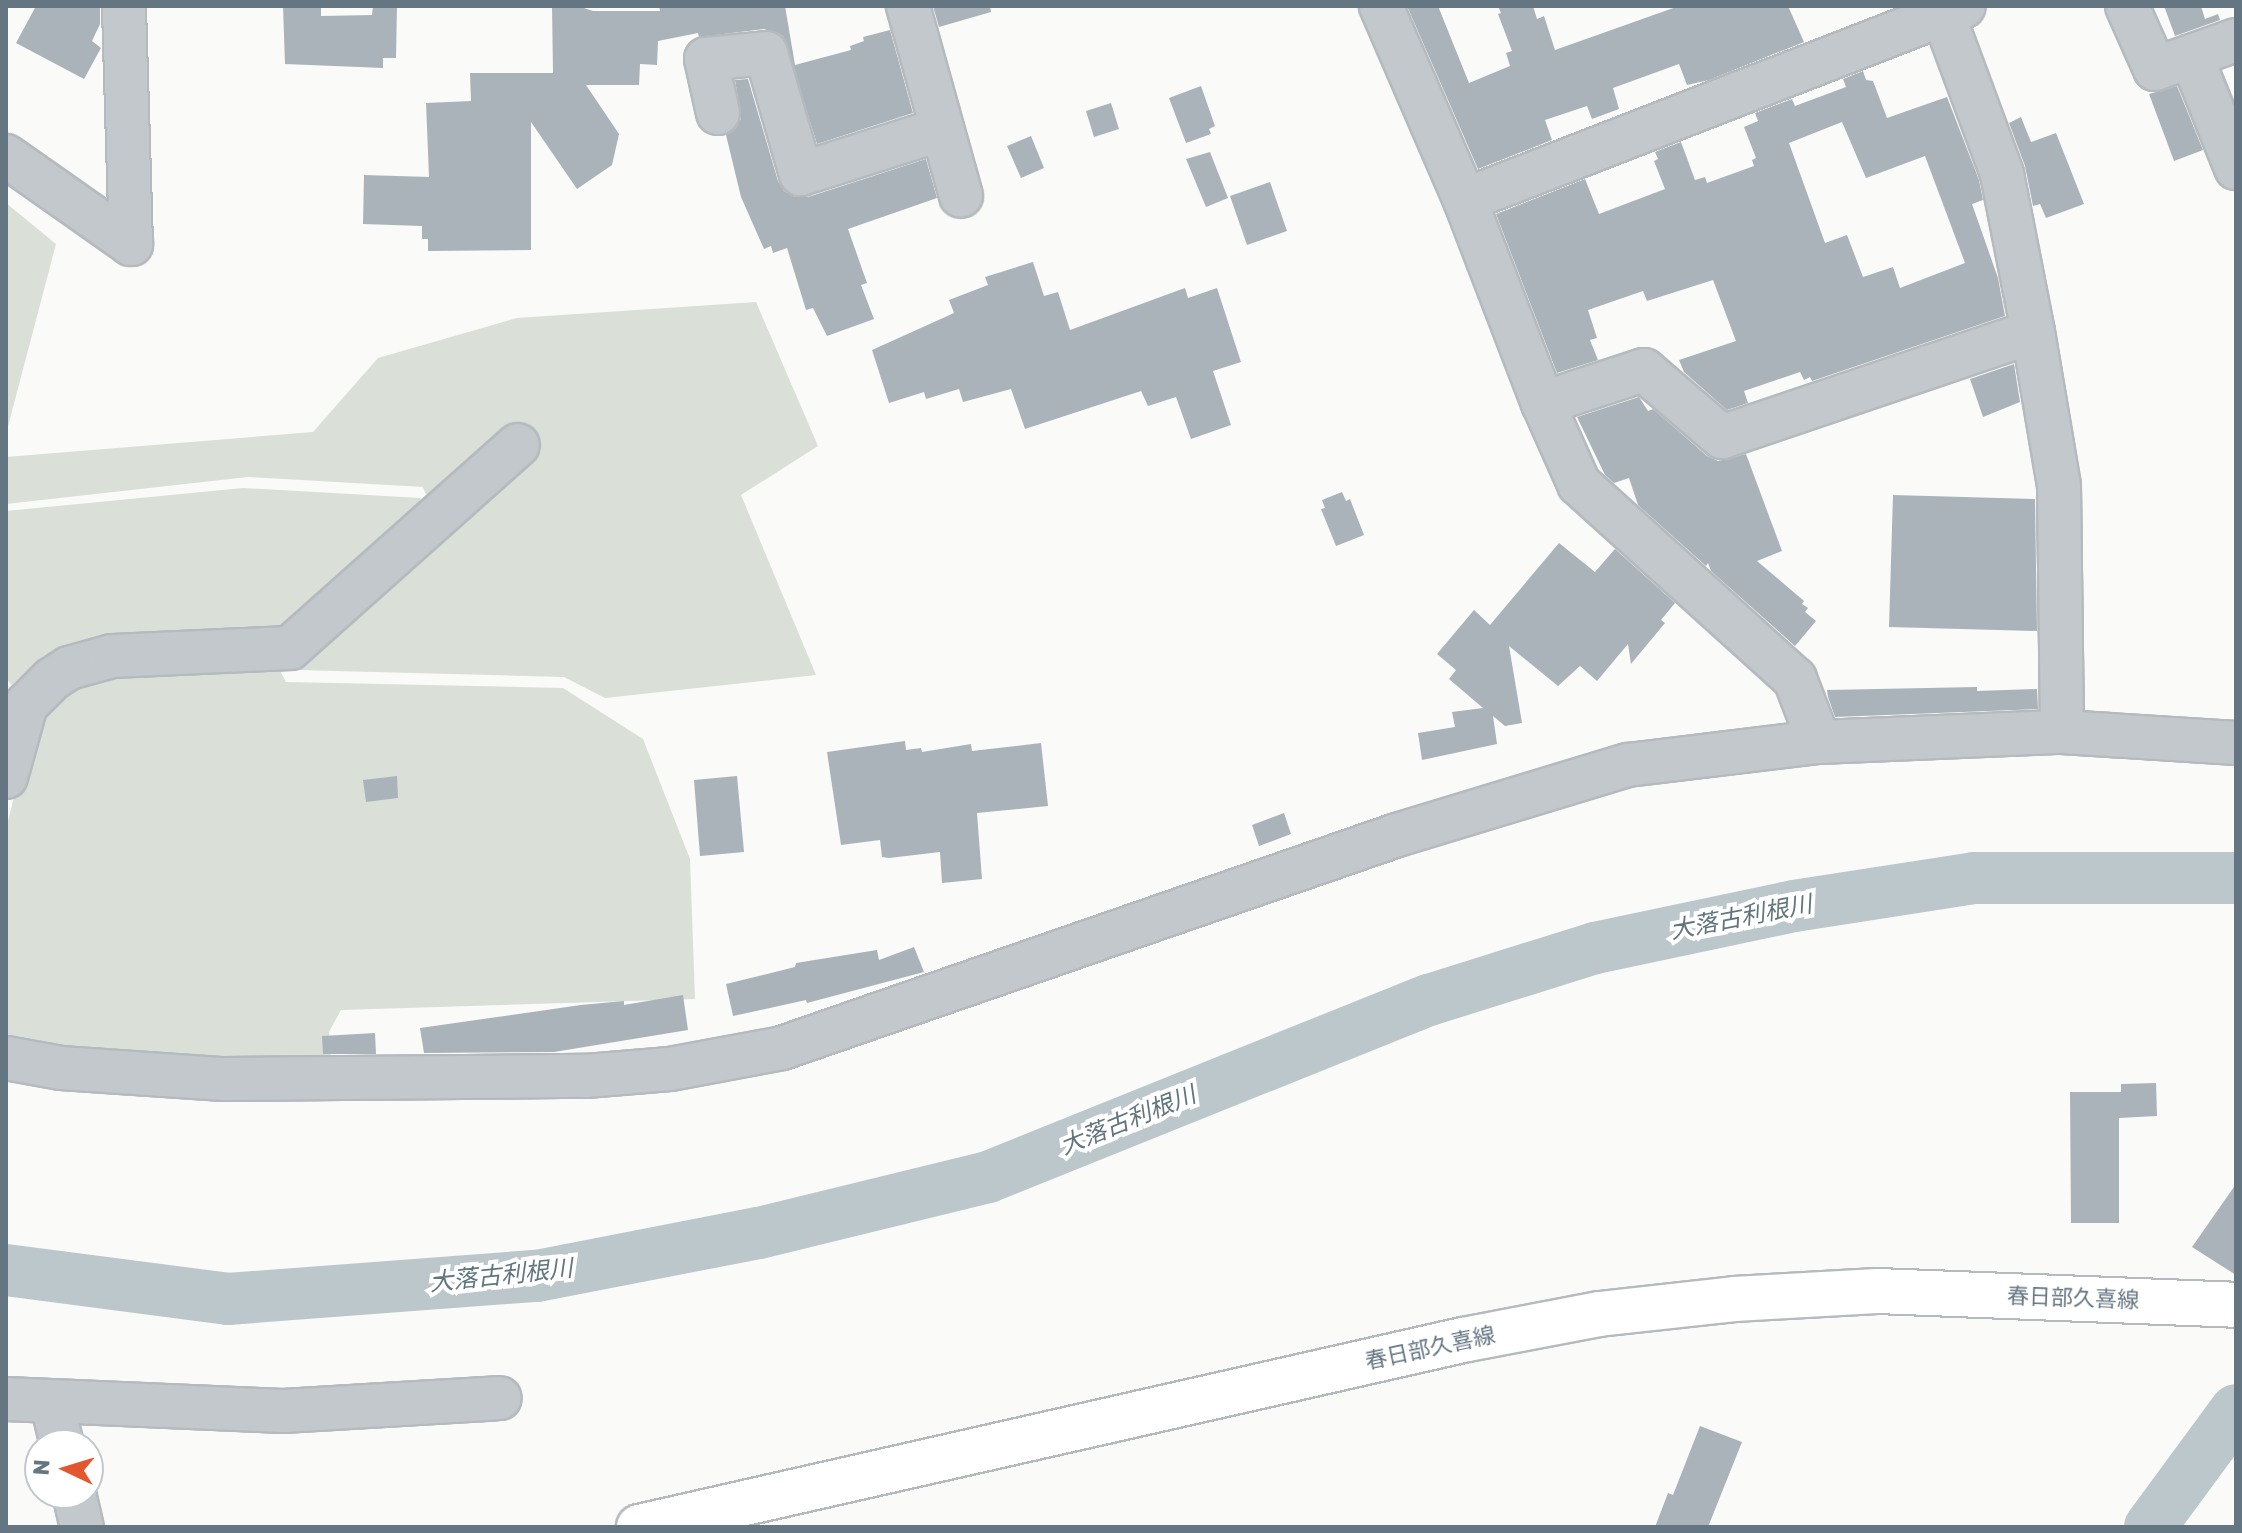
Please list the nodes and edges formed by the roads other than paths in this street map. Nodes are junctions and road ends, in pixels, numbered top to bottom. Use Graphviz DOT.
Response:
graph roads {
  1 [pos="124,6"];
  2 [pos="908,6"];
  3 [pos="1381,6"];
  4 [pos="2127,6"];
  5 [pos="1949,9"];
  6 [pos="2236,40"];
  7 [pos="2191,56"];
  8 [pos="718,113"];
  9 [pos="942,129"];
  10 [pos="6,156"];
  11 [pos="2236,168"];
  12 [pos="961,196"];
  13 [pos="1465,200"];
  14 [pos="2033,332"];
  15 [pos="1543,403"];
  16 [pos="518,445"];
  17 [pos="16,696"];
  18 [pos="2062,732"];
  19 [pos="1819,742"];
  20 [pos="2236,743"];
  21 [pos="6,777"];
  22 [pos="6,1058"];
  23 [pos="2236,1305"];
  24 [pos="500,1398"];
  25 [pos="6,1399"];
  26 [pos="52,1403"];
  27 [pos="58,1429"];
  28 [pos="639,1527"];
  1 -- 10 [label="street"];
  2 -- 9 [label="street"];
  3 -- 13 [label="street"];
  4 -- 7 [label="street"];
  5 -- 13 [label="street"];
  5 -- 14 [label="street"];
  6 -- 7 [label="street"];
  7 -- 11 [label="street"];
  8 -- 9 [label="street"];
  9 -- 12 [label="street"];
  13 -- 15 [label="street"];
  14 -- 15 [label="street"];
  14 -- 18 [label="street"];
  15 -- 19 [label="street"];
  16 -- 17 [label="street"];
  17 -- 21 [label="street"];
  18 -- 19 [label="street"];
  18 -- 20 [label="street"];
  19 -- 22 [label="street"];
  23 -- 28 [label="main road, 春日部久喜線"];
  24 -- 26 [label="street"];
  25 -- 26 [label="street"];
  26 -- 27 [label="street"];
}
